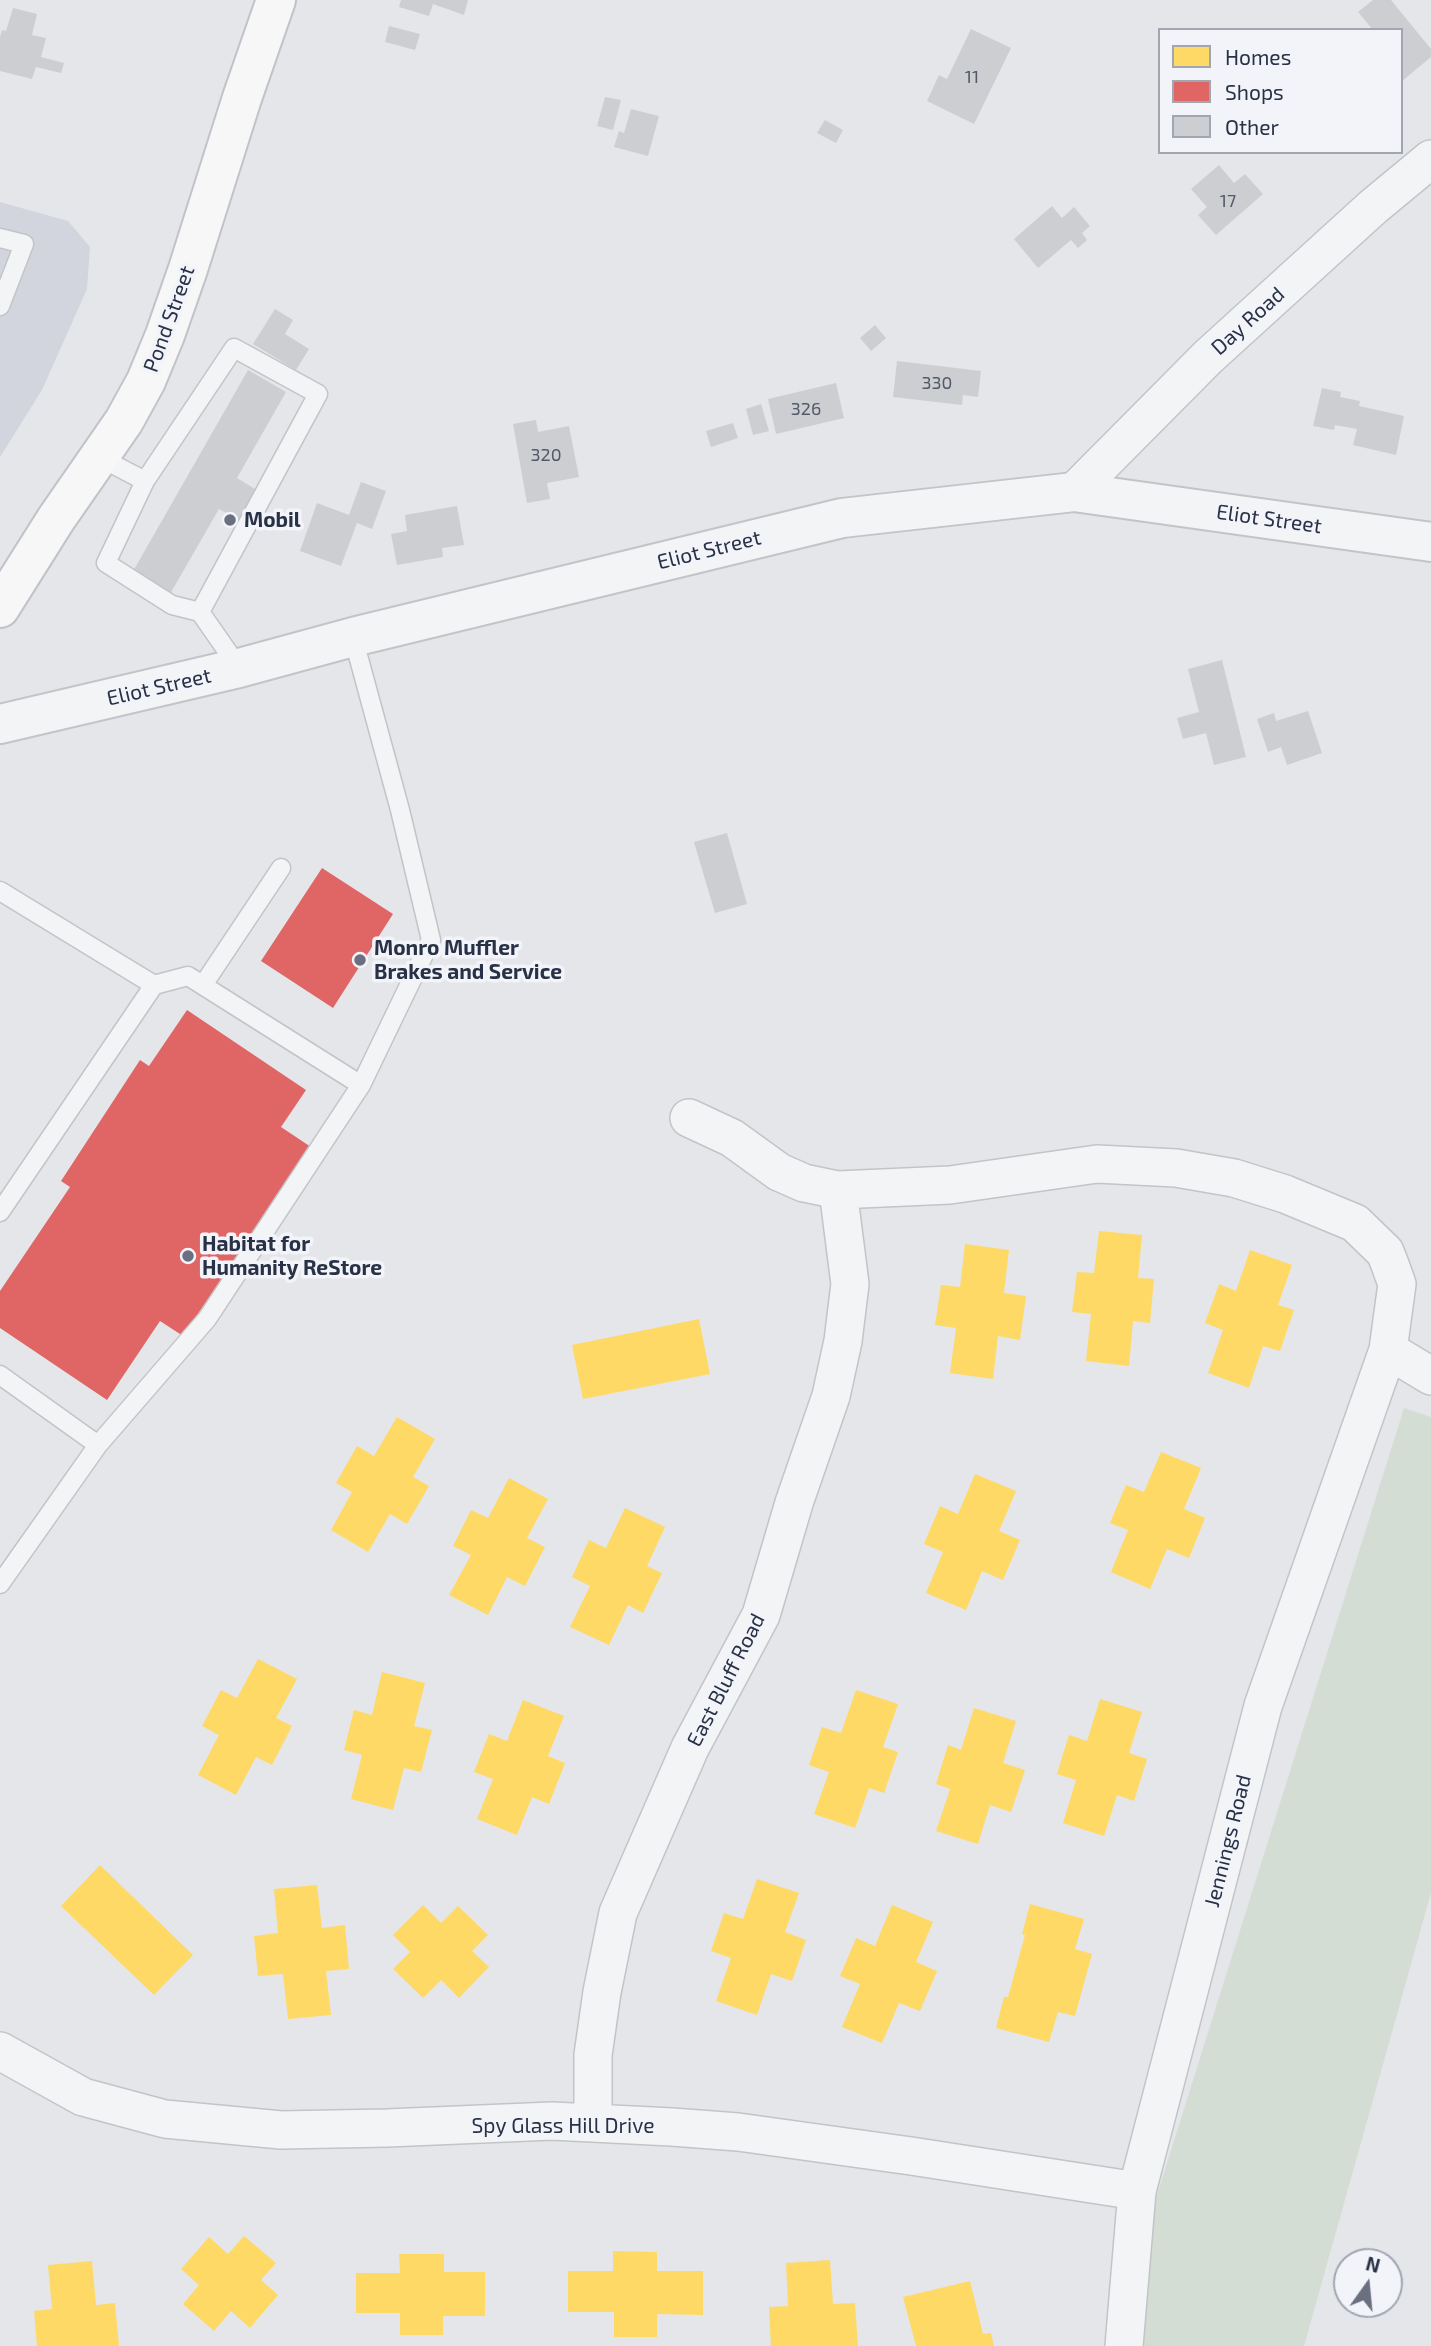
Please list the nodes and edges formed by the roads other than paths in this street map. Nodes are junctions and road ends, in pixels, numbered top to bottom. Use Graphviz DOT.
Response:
graph roads {
  1 [pos="276,0"];
  2 [pos="1431,159"];
  3 [pos="0,238"];
  4 [pos="0,306"];
  5 [pos="99,457"];
  6 [pos="145,481"];
  7 [pos="1074,492"];
  8 [pos="1431,542"];
  9 [pos="0,608"];
  10 [pos="200,612"];
  11 [pos="353,637"];
  12 [pos="239,668"];
  13 [pos="0,723"];
  14 [pos="281,868"];
  15 [pos="0,891"];
  16 [pos="154,985"];
  17 [pos="203,985"];
  18 [pos="361,1084"];
  19 [pos="689,1118"];
  20 [pos="838,1190"];
  21 [pos="0,1212"];
  22 [pos="1388,1350"];
  23 [pos="0,1375"];
  24 [pos="1431,1376"];
  25 [pos="98,1445"];
  26 [pos="0,1584"];
  27 [pos="0,2051"];
  28 [pos="593,2123"];
  29 [pos="1138,2191"];
  30 [pos="1124,2346"];
  1 -- 5 [label="main road, Pond Street"];
  2 -- 7 [label="street, Day Road"];
  3 -- 4 [label="lane"];
  5 -- 6 [label="lane"];
  5 -- 9 [label="main road, Pond Street"];
  6 -- 10 [label="lane"];
  6 -- 10 [label="lane"];
  7 -- 8 [label="street, Eliot Street"];
  7 -- 11 [label="street, Eliot Street"];
  10 -- 12 [label="lane"];
  11 -- 12 [label="street, Eliot Street"];
  11 -- 18 [label="lane"];
  12 -- 13 [label="street, Eliot Street"];
  14 -- 17 [label="lane"];
  15 -- 16 [label="lane"];
  16 -- 17 [label="lane"];
  16 -- 21 [label="lane"];
  17 -- 18 [label="lane"];
  18 -- 25 [label="lane"];
  19 -- 20 [label="street, Jennings Road"];
  20 -- 22 [label="street, Jennings Road"];
  20 -- 28 [label="street, East Bluff Road"];
  22 -- 24 [label="street"];
  22 -- 29 [label="street, Jennings Road"];
  23 -- 25 [label="lane"];
  25 -- 26 [label="lane"];
  27 -- 28 [label="street, Spy Glass Hill Drive"];
  28 -- 29 [label="street, Spy Glass Hill Drive"];
  29 -- 30 [label="street, Jennings Road"];
}
